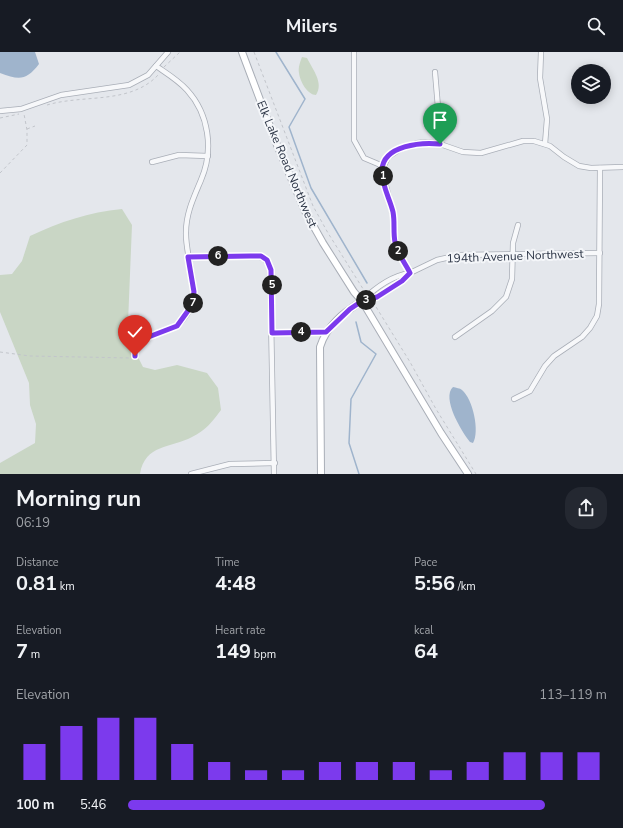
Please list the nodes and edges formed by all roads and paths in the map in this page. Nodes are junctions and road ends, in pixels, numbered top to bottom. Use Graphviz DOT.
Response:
graph roads {
  1 [pos="168,52"];
  2 [pos="242,52"];
  3 [pos="254,52"];
  4 [pos="354,52"];
  5 [pos="541,52"];
  6 [pos="156,66"];
  7 [pos="435,72"];
  8 [pos="0,112"];
  9 [pos="23,114"];
  10 [pos="35,126"];
  11 [pos="27,130"];
  12 [pos="438,144"];
  13 [pos="545,144"];
  14 [pos="208,156"];
  15 [pos="152,162"];
  16 [pos="383,166"];
  17 [pos="600,168"];
  18 [pos="623,168"];
  19 [pos="0,173"];
  20 [pos="518,225"];
  21 [pos="600,253"];
  22 [pos="513,254"];
  23 [pos="188,257"];
  24 [pos="410,273"];
  25 [pos="370,297"];
  26 [pos="362,301"];
  27 [pos="177,326"];
  28 [pos="326,332"];
  29 [pos="272,333"];
  30 [pos="455,337"];
  31 [pos="0,352"];
  32 [pos="514,398"];
  33 [pos="275,464"];
  34 [pos="191,474"];
  35 [pos="274,474"];
  36 [pos="321,474"];
  37 [pos="468,474"];
  38 [pos="476,474"];
  1 -- 6 [label="street"];
  2 -- 26 [label="street, Elk Lake Road Northwest"];
  3 -- 25 [label="path"];
  4 -- 16 [label="street"];
  5 -- 13 [label="street"];
  6 -- 8 [label="street"];
  6 -- 14 [label="street"];
  7 -- 12 [label="street"];
  9 -- 11 [label="path"];
  10 -- 11 [label="path"];
  11 -- 19 [label="path"];
  12 -- 13 [label="street"];
  12 -- 16 [label="street"];
  13 -- 17 [label="street"];
  14 -- 15 [label="street"];
  14 -- 23 [label="street"];
  16 -- 24 [label="street"];
  17 -- 18 [label="street"];
  17 -- 21 [label="street"];
  20 -- 22 [label="street"];
  21 -- 22 [label="street, 194th Avenue Northwest"];
  21 -- 32 [label="street"];
  22 -- 24 [label="street, 194th Avenue Northwest"];
  22 -- 30 [label="street"];
  23 -- 27 [label="street"];
  23 -- 29 [label="street"];
  24 -- 25 [label="street, 194th Avenue Northwest"];
  24 -- 25 [label="street, 194th Avenue Northwest"];
  25 -- 26 [label="street, 194th Avenue Northwest"];
  25 -- 38 [label="path"];
  26 -- 28 [label="street"];
  26 -- 37 [label="street, Elk Lake Road Northwest"];
  27 -- 31 [label="path"];
  28 -- 29 [label="street"];
  28 -- 36 [label="street"];
  29 -- 33 [label="street"];
  33 -- 34 [label="street"];
  33 -- 35 [label="street"];
}
